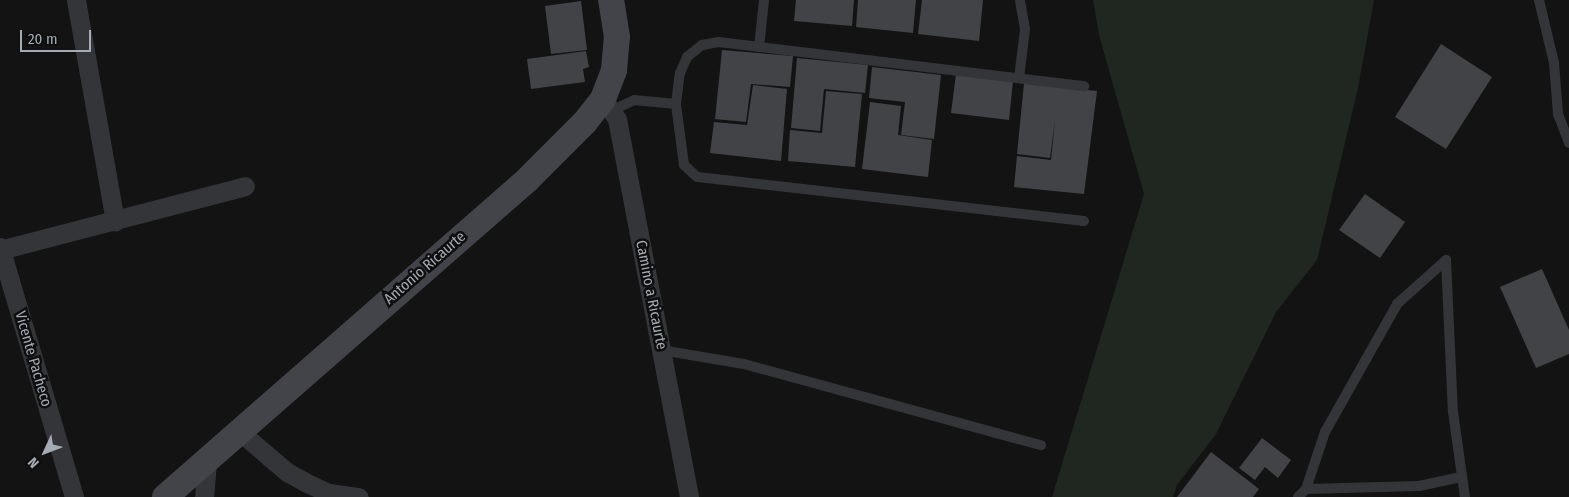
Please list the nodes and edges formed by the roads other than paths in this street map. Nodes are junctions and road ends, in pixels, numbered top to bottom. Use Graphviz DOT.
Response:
graph roads {
  1 [pos="76,0"];
  2 [pos="612,0"];
  3 [pos="764,0"];
  4 [pos="1020,0"];
  5 [pos="1539,0"];
  6 [pos="759,47"];
  7 [pos="1019,78"];
  8 [pos="1084,86"];
  9 [pos="608,104"];
  10 [pos="676,104"];
  11 [pos="1569,143"];
  12 [pos="245,186"];
  13 [pos="1084,221"];
  14 [pos="115,222"];
  15 [pos="0,249"];
  16 [pos="661,350"];
  17 [pos="239,432"];
  18 [pos="1041,445"];
  19 [pos="208,460"];
  20 [pos="1461,477"];
  21 [pos="1306,489"];
  22 [pos="74,497"];
  23 [pos="165,497"];
  24 [pos="204,497"];
  25 [pos="359,497"];
  26 [pos="689,497"];
  27 [pos="1298,497"];
  28 [pos="1465,497"];
  1 -- 14 [label="street"];
  2 -- 9 [label="main road, Antonio Ricaurte"];
  3 -- 6 [label="lane"];
  4 -- 7 [label="lane"];
  5 -- 11 [label="lane"];
  6 -- 7 [label="lane"];
  6 -- 10 [label="lane"];
  7 -- 8 [label="lane"];
  9 -- 10 [label="lane"];
  9 -- 16 [label="street, Camino a Ricaurte"];
  9 -- 17 [label="main road, Antonio Ricaurte"];
  10 -- 13 [label="lane"];
  12 -- 14 [label="street"];
  14 -- 15 [label="street"];
  15 -- 22 [label="street, Vicente Pacheco"];
  16 -- 18 [label="lane"];
  16 -- 26 [label="street, Camino a Ricaurte"];
  17 -- 19 [label="main road, Antonio Ricaurte"];
  17 -- 25 [label="street"];
  19 -- 23 [label="main road, Antonio Ricaurte"];
  19 -- 24 [label="street"];
  20 -- 21 [label="lane"];
  20 -- 21 [label="lane"];
  20 -- 28 [label="lane"];
  21 -- 27 [label="lane"];
}
